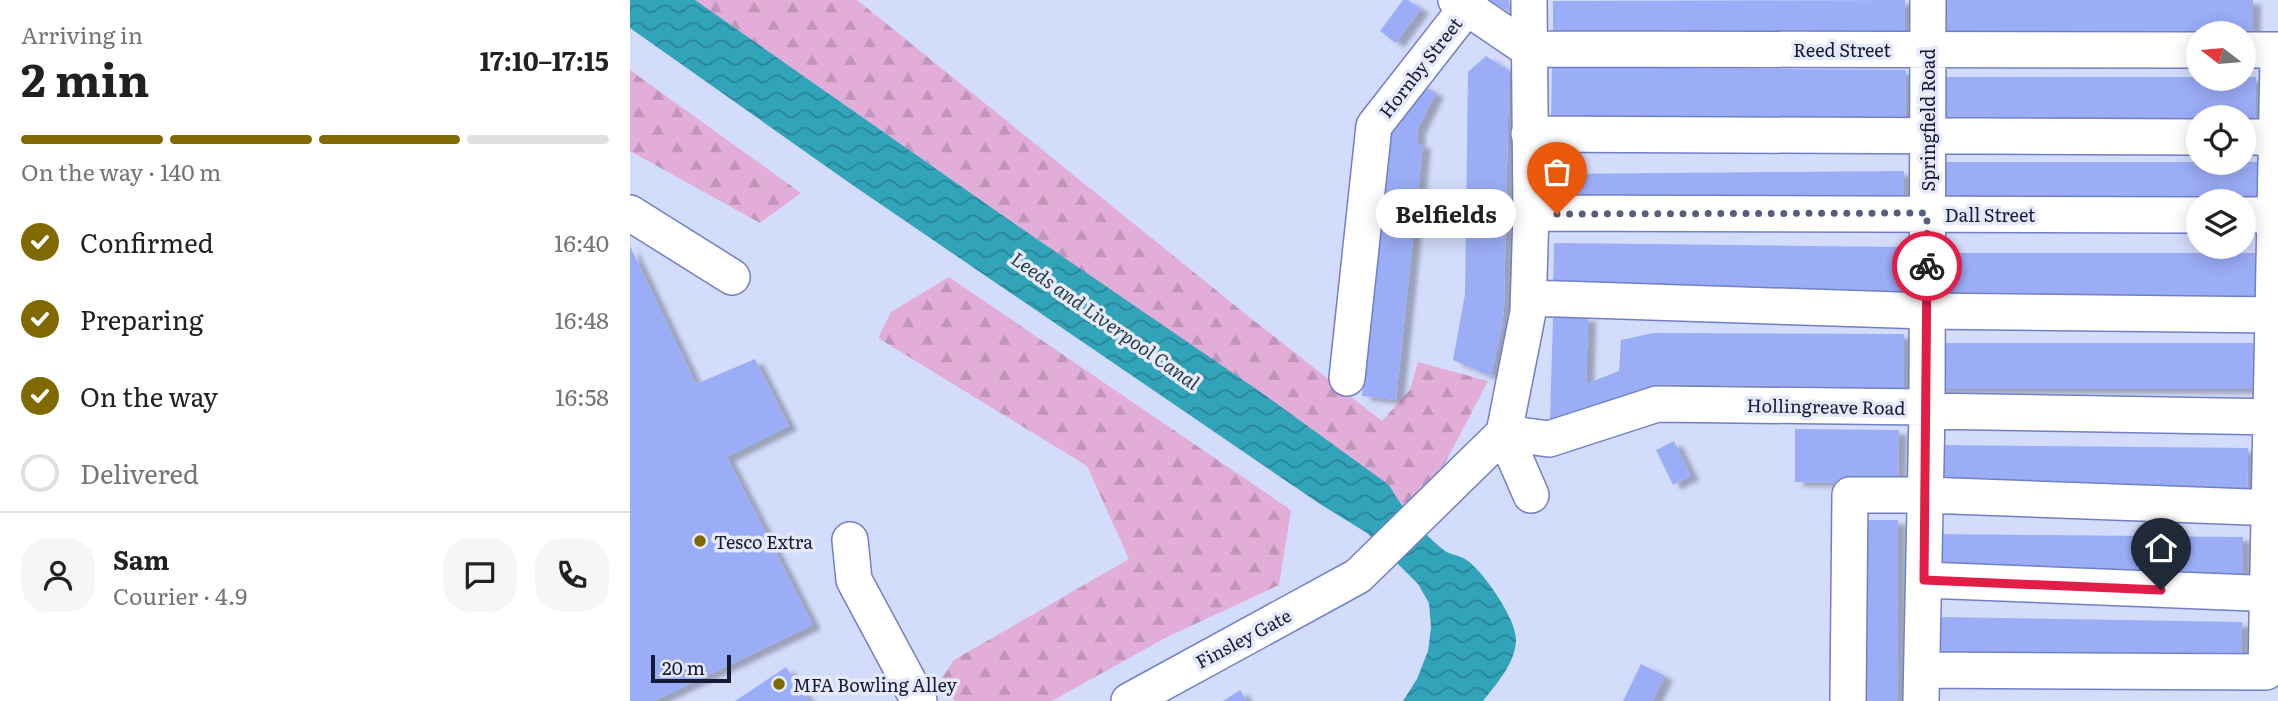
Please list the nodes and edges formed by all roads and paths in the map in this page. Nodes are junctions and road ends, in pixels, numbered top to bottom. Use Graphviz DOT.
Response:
graph roads {
  1 [pos="1529,0"];
  2 [pos="1928,0"];
  3 [pos="1459,2"];
  4 [pos="1528,49"];
  5 [pos="1928,49"];
  6 [pos="2186,50"];
  7 [pos="2256,50"];
  8 [pos="2278,50"];
  9 [pos="2278,59"];
  10 [pos="1529,134"];
  11 [pos="2186,137"];
  12 [pos="2266,137"];
  13 [pos="1928,138"];
  14 [pos="630,213"];
  15 [pos="1927,213"];
  16 [pos="1531,214"];
  17 [pos="2186,215"];
  18 [pos="2265,215"];
  19 [pos="732,277"];
  20 [pos="1529,298"];
  21 [pos="1927,311"];
  22 [pos="2275,315"];
  23 [pos="1347,378"];
  24 [pos="1927,411"];
  25 [pos="2274,417"];
  26 [pos="1504,433"];
  27 [pos="1531,495"];
  28 [pos="1925,495"];
  29 [pos="2274,508"];
  30 [pos="850,540"];
  31 [pos="1924,580"];
  32 [pos="2273,594"];
  33 [pos="1922,685"];
  34 [pos="919,701"];
  35 [pos="1129,701"];
  36 [pos="1848,701"];
  1 -- 4 [label="street"];
  2 -- 5 [label="street, Springfield Road"];
  3 -- 4 [label="street"];
  3 -- 23 [label="street, Hornby Street"];
  4 -- 5 [label="street, Reed Street"];
  4 -- 10 [label="street"];
  5 -- 6 [label="street, Reed Street"];
  5 -- 13 [label="street, Springfield Road"];
  7 -- 8 [label="street"];
  9 -- 12 [label="street"];
  10 -- 13 [label="street"];
  10 -- 16 [label="street"];
  11 -- 13 [label="street"];
  12 -- 18 [label="street"];
  13 -- 15 [label="street, Springfield Road"];
  14 -- 19 [label="street"];
  15 -- 16 [label="street, Dall Street"];
  15 -- 17 [label="street, Dall Street"];
  15 -- 21 [label="street, Springfield Road"];
  16 -- 20 [label="street"];
  18 -- 22 [label="street"];
  20 -- 21 [label="street"];
  20 -- 26 [label="street"];
  21 -- 22 [label="street"];
  21 -- 24 [label="street, Springfield Road"];
  22 -- 25 [label="street"];
  24 -- 25 [label="street, Hollingreave Road"];
  24 -- 26 [label="street, Hollingreave Road"];
  24 -- 28 [label="street, Springfield Road"];
  25 -- 29 [label="street"];
  26 -- 27 [label="street"];
  26 -- 35 [label="street, Finsley Gate"];
  28 -- 29 [label="street"];
  28 -- 31 [label="street, Springfield Road"];
  28 -- 36 [label="street"];
  29 -- 32 [label="street"];
  30 -- 34 [label="street"];
  31 -- 32 [label="street"];
  31 -- 33 [label="street, Springfield Road"];
  32 -- 33 [label="street"];
}
